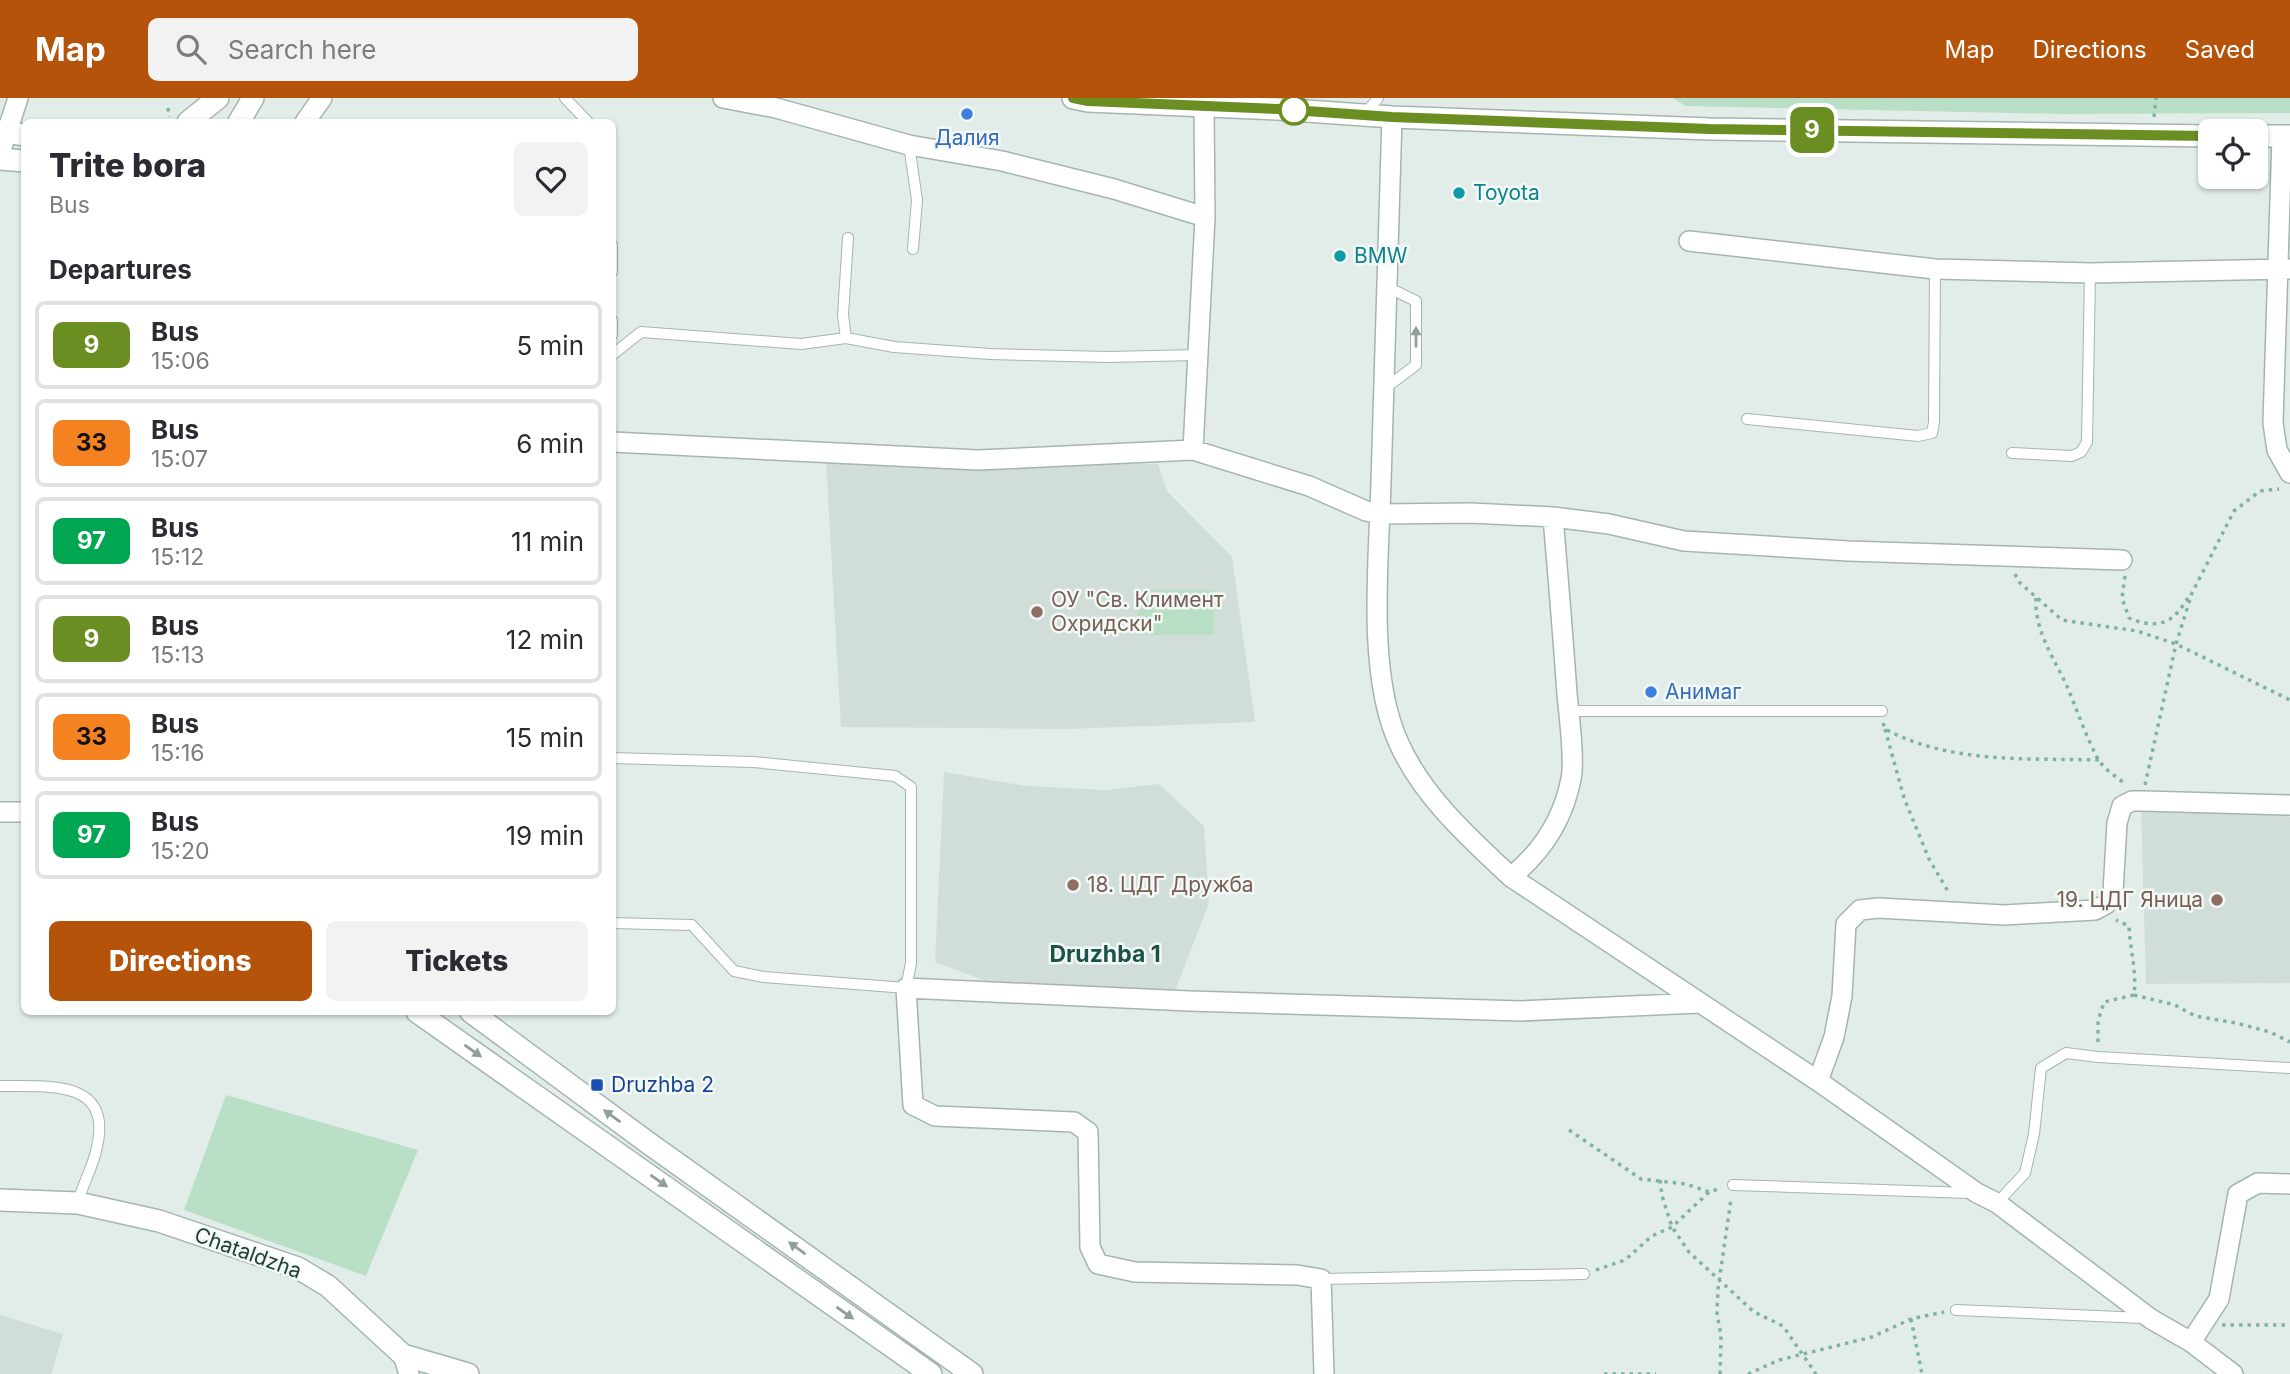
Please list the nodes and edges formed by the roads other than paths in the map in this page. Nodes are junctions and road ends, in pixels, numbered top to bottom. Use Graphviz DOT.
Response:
graph roads {
  1 [pos="18,98"];
  2 [pos="253,98"];
  3 [pos="322,98"];
  4 [pos="565,98"];
  5 [pos="723,98"];
  6 [pos="1073,98"];
  7 [pos="1378,98"];
  8 [pos="217,99"];
  9 [pos="1204,107"];
  10 [pos="1364,115"];
  11 [pos="1392,117"];
  12 [pos="192,119"];
  13 [pos="208,119"];
  14 [pos="241,119"];
  15 [pos="307,119"];
  16 [pos="585,119"];
  17 [pos="11,133"];
  18 [pos="2198,136"];
  19 [pos="2268,136"];
  20 [pos="2286,136"];
  21 [pos="909,145"];
  22 [pos="0,153"];
  23 [pos="0,159"];
  24 [pos="21,161"];
  25 [pos="1205,217"];
  26 [pos="848,238"];
  27 [pos="1689,241"];
  28 [pos="913,249"];
  29 [pos="1935,269"];
  30 [pos="2284,269"];
  31 [pos="2090,273"];
  32 [pos="1387,286"];
  33 [pos="846,338"];
  34 [pos="616,352"];
  35 [pos="1196,355"];
  36 [pos="1384,389"];
  37 [pos="1747,419"];
  38 [pos="616,442"];
  39 [pos="1193,450"];
  40 [pos="2012,453"];
  41 [pos="2290,473"];
  42 [pos="1380,514"];
  43 [pos="1553,517"];
  44 [pos="2122,560"];
  45 [pos="1569,711"];
  46 [pos="1882,711"];
  47 [pos="616,758"];
  48 [pos="2290,804"];
  49 [pos="0,812"];
  50 [pos="21,812"];
  51 [pos="1511,877"];
  52 [pos="616,923"];
  53 [pos="906,988"];
  54 [pos="1699,1003"];
  55 [pos="421,1015"];
  56 [pos="475,1015"];
  57 [pos="2290,1068"];
  58 [pos="1818,1081"];
  59 [pos="0,1086"];
  60 [pos="2290,1184"];
  61 [pos="1733,1185"];
  62 [pos="1977,1193"];
  63 [pos="0,1200"];
  64 [pos="78,1203"];
  65 [pos="1997,1203"];
  66 [pos="1584,1274"];
  67 [pos="1321,1279"];
  68 [pos="1956,1310"];
  69 [pos="2151,1318"];
  70 [pos="2190,1342"];
  71 [pos="406,1364"];
  72 [pos="468,1374"];
  73 [pos="931,1374"];
  74 [pos="972,1374"];
  75 [pos="1324,1374"];
  76 [pos="2233,1374"];
  1 -- 17 [label="street"];
  2 -- 14 [label="street"];
  3 -- 15 [label="street"];
  4 -- 16 [label="lane"];
  5 -- 21 [label="street"];
  6 -- 9 [label="street"];
  7 -- 10 [label="lane"];
  8 -- 12 [label="street"];
  8 -- 13 [label="street"];
  9 -- 10 [label="street"];
  9 -- 25 [label="street"];
  10 -- 11 [label="street"];
  11 -- 18 [label="street"];
  11 -- 32 [label="street"];
  17 -- 22 [label="street"];
  19 -- 20 [label="street"];
  20 -- 30 [label="street"];
  21 -- 25 [label="street"];
  21 -- 28 [label="lane"];
  23 -- 24 [label="street"];
  25 -- 35 [label="street"];
  26 -- 33 [label="lane"];
  27 -- 29 [label="street"];
  29 -- 31 [label="street"];
  29 -- 37 [label="lane"];
  30 -- 31 [label="street"];
  30 -- 41 [label="street"];
  31 -- 40 [label="lane"];
  32 -- 36 [label="street"];
  36 -- 32 [label="lane, one-way"];
  33 -- 34 [label="lane"];
  33 -- 35 [label="lane"];
  35 -- 39 [label="street"];
  36 -- 42 [label="street"];
  38 -- 39 [label="street"];
  39 -- 42 [label="street"];
  42 -- 43 [label="street"];
  42 -- 51 [label="street"];
  43 -- 44 [label="street"];
  43 -- 45 [label="street"];
  45 -- 46 [label="lane"];
  45 -- 51 [label="street"];
  47 -- 53 [label="lane"];
  48 -- 58 [label="street"];
  49 -- 50 [label="street"];
  51 -- 54 [label="street"];
  52 -- 53 [label="lane"];
  53 -- 54 [label="street"];
  53 -- 67 [label="street"];
  54 -- 58 [label="street"];
  55 -- 73 [label="street, one-way"];
  74 -- 56 [label="street, one-way"];
  57 -- 65 [label="lane"];
  58 -- 62 [label="street"];
  59 -- 64 [label="lane"];
  60 -- 70 [label="street"];
  61 -- 62 [label="lane"];
  62 -- 65 [label="street"];
  63 -- 64 [label="street, Chataldzha"];
  64 -- 71 [label="street, Chataldzha"];
  65 -- 69 [label="street"];
  66 -- 67 [label="lane"];
  67 -- 75 [label="street"];
  68 -- 69 [label="lane"];
  69 -- 70 [label="street"];
  70 -- 76 [label="street"];
  71 -- 72 [label="street, Chataldzha"];
}
